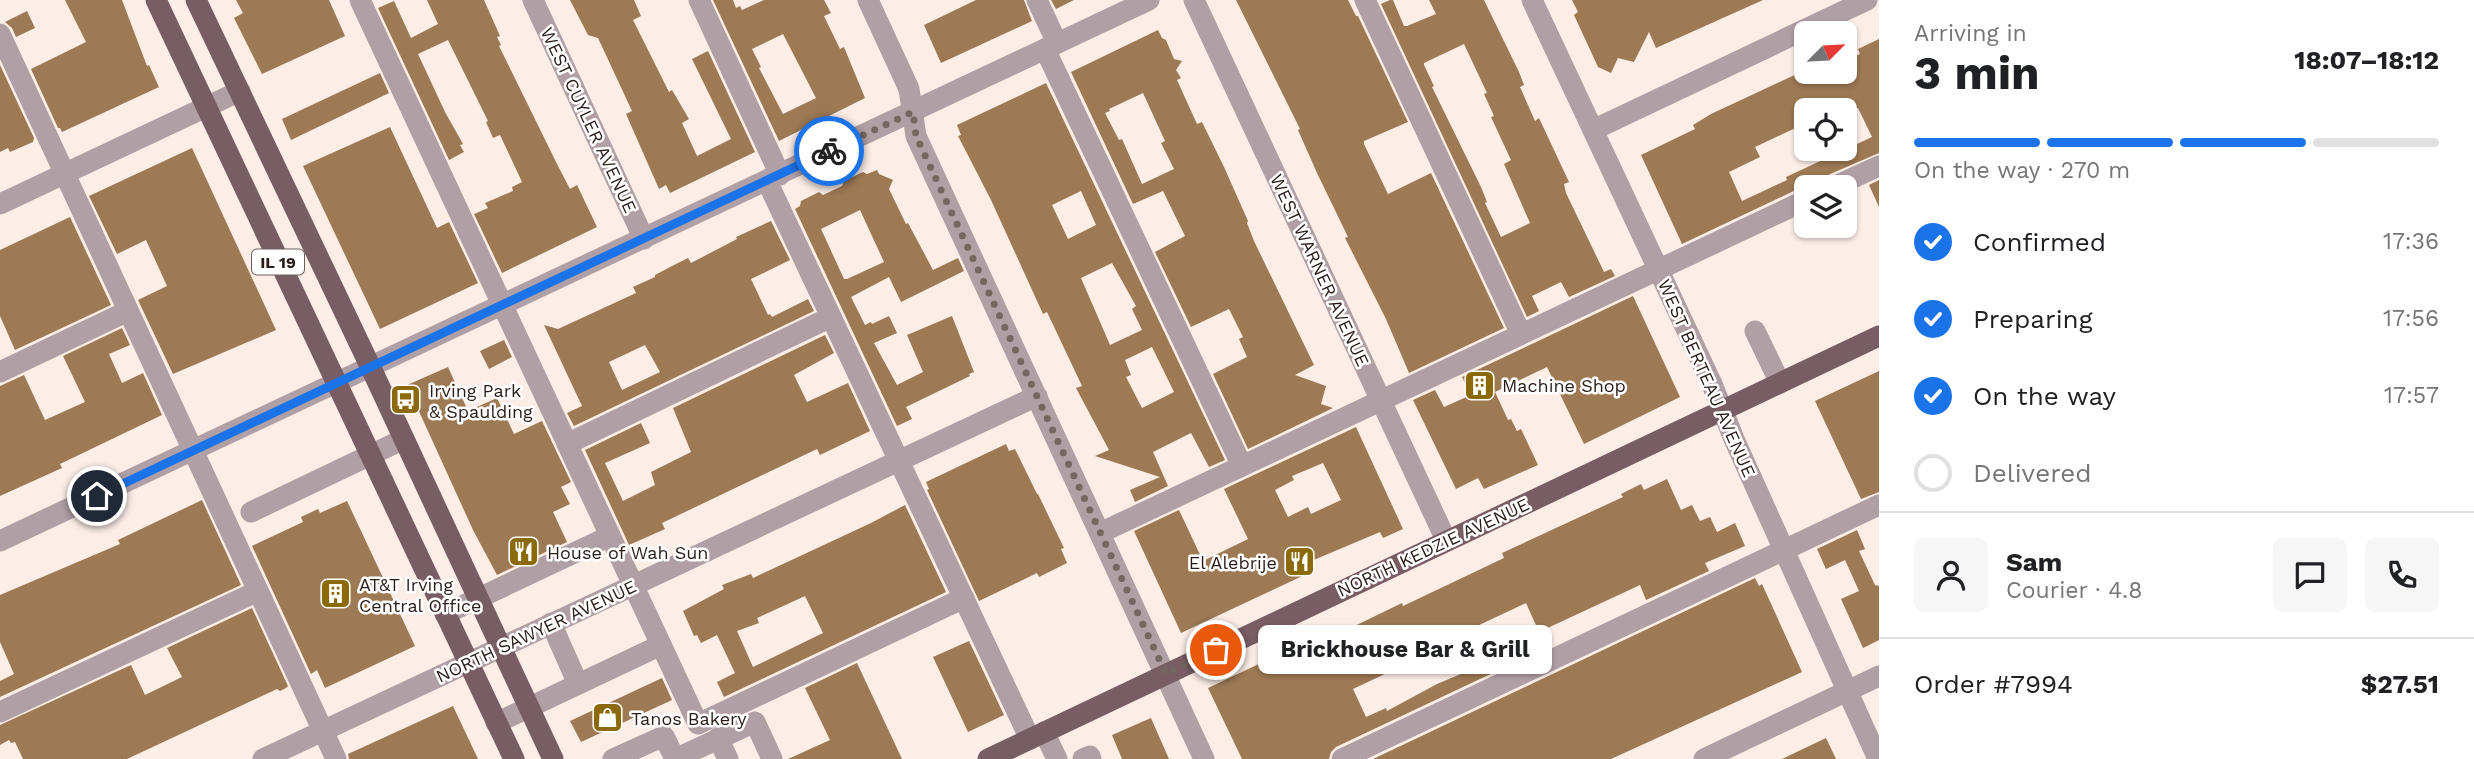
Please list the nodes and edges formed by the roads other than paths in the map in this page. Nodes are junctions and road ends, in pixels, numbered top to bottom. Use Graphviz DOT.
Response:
graph roads {
  1 [pos="156,0"];
  2 [pos="196,0"];
  3 [pos="360,0"];
  4 [pos="533,0"];
  5 [pos="699,0"];
  6 [pos="867,0"];
  7 [pos="1037,0"];
  8 [pos="1149,0"];
  9 [pos="1194,0"];
  10 [pos="1366,0"];
  11 [pos="1532,0"];
  12 [pos="1867,0"];
  13 [pos="0,34"];
  14 [pos="1051,46"];
  15 [pos="240,91"];
  16 [pos="206,107"];
  17 [pos="913,112"];
  18 [pos="1593,130"];
  19 [pos="1879,166"];
  20 [pos="65,174"];
  21 [pos="1857,176"];
  22 [pos="774,178"];
  23 [pos="0,204"];
  24 [pos="1794,206"];
  25 [pos="644,239"];
  26 [pos="1659,270"];
  27 [pos="503,306"];
  28 [pos="128,311"];
  29 [pos="831,317"];
  30 [pos="1755,331"];
  31 [pos="1521,334"];
  32 [pos="1879,336"];
  33 [pos="371,368"];
  34 [pos="0,372"];
  35 [pos="1780,383"];
  36 [pos="335,384"];
  37 [pos="1037,396"];
  38 [pos="1381,400"];
  39 [pos="1722,410"];
  40 [pos="404,439"];
  41 [pos="567,444"];
  42 [pos="193,451"];
  43 [pos="369,456"];
  44 [pos="898,460"];
  45 [pos="1242,466"];
  46 [pos="1879,505"];
  47 [pos="251,512"];
  48 [pos="1100,533"];
  49 [pos="610,536"];
  50 [pos="1446,540"];
  51 [pos="0,541"];
  52 [pos="1784,550"];
  53 [pos="633,585"];
  54 [pos="258,591"];
  55 [pos="964,598"];
  56 [pos="478,599"];
  57 [pos="445,614"];
  58 [pos="551,623"];
  59 [pos="661,645"];
  60 [pos="500,648"];
  61 [pos="469,663"];
  62 [pos="1166,674"];
  63 [pos="1879,676"];
  64 [pos="578,684"];
  65 [pos="1847,691"];
  66 [pos="528,707"];
  67 [pos="0,712"];
  68 [pos="496,723"];
  69 [pos="323,731"];
  70 [pos="1037,736"];
  71 [pos="718,738"];
  72 [pos="263,759"];
  73 [pos="335,759"];
  74 [pos="514,759"];
  75 [pos="552,759"];
  76 [pos="613,759"];
  77 [pos="728,759"];
  78 [pos="772,759"];
  79 [pos="988,759"];
  80 [pos="1057,759"];
  81 [pos="1083,759"];
  82 [pos="1091,759"];
  83 [pos="1204,759"];
  84 [pos="1342,759"];
  85 [pos="1704,759"];
  86 [pos="1878,759"];
  1 -- 16 [label="main road, IL 19"];
  2 -- 15 [label="main road, IL 19"];
  3 -- 27 [label="street"];
  4 -- 25 [label="street, WEST CUYLER AVENUE"];
  5 -- 22 [label="street"];
  6 -- 17 [label="street"];
  7 -- 14 [label="street"];
  8 -- 14 [label="street"];
  9 -- 38 [label="street, WEST WARNER AVENUE"];
  10 -- 31 [label="street"];
  11 -- 18 [label="street, WEST BERTEAU AVENUE"];
  12 -- 18 [label="street"];
  13 -- 20 [label="street"];
  14 -- 17 [label="street"];
  14 -- 45 [label="street"];
  15 -- 16 [label="street"];
  15 -- 33 [label="main road, IL 19"];
  16 -- 20 [label="street"];
  16 -- 36 [label="main road, IL 19"];
  17 -- 22 [label="street"];
  17 -- 37 [label="street"];
  18 -- 26 [label="street, WEST BERTEAU AVENUE"];
  19 -- 21 [label="street"];
  20 -- 23 [label="street"];
  20 -- 28 [label="street"];
  22 -- 25 [label="street"];
  22 -- 29 [label="street"];
  24 -- 26 [label="street"];
  25 -- 27 [label="street"];
  26 -- 31 [label="street"];
  26 -- 39 [label="street, WEST BERTEAU AVENUE"];
  27 -- 33 [label="street"];
  27 -- 41 [label="street"];
  28 -- 34 [label="street"];
  28 -- 42 [label="street"];
  29 -- 41 [label="street"];
  29 -- 44 [label="street"];
  30 -- 35 [label="street"];
  31 -- 38 [label="street"];
  32 -- 35 [label="main road, NORTH KEDZIE AVENUE"];
  33 -- 36 [label="street"];
  33 -- 40 [label="main road, IL 19"];
  35 -- 39 [label="main road, NORTH KEDZIE AVENUE"];
  36 -- 42 [label="street"];
  36 -- 43 [label="main road, IL 19"];
  37 -- 44 [label="street, NORTH SAWYER AVENUE"];
  37 -- 48 [label="street"];
  38 -- 45 [label="street"];
  38 -- 50 [label="street, WEST WARNER AVENUE"];
  39 -- 50 [label="main road, NORTH KEDZIE AVENUE"];
  39 -- 52 [label="street, WEST BERTEAU AVENUE"];
  40 -- 43 [label="street"];
  40 -- 56 [label="main road, IL 19"];
  41 -- 49 [label="street"];
  42 -- 51 [label="street"];
  42 -- 54 [label="street"];
  43 -- 47 [label="street"];
  43 -- 57 [label="main road, IL 19"];
  44 -- 53 [label="street, NORTH SAWYER AVENUE"];
  44 -- 55 [label="street"];
  45 -- 48 [label="street"];
  46 -- 52 [label="street"];
  48 -- 62 [label="street"];
  49 -- 53 [label="street"];
  49 -- 56 [label="street"];
  50 -- 62 [label="main road, NORTH KEDZIE AVENUE"];
  52 -- 65 [label="street, WEST BERTEAU AVENUE"];
  52 -- 84 [label="street"];
  53 -- 58 [label="street, NORTH SAWYER AVENUE"];
  53 -- 59 [label="street"];
  54 -- 67 [label="street"];
  54 -- 69 [label="street"];
  55 -- 59 [label="street"];
  55 -- 70 [label="street"];
  56 -- 57 [label="street"];
  56 -- 60 [label="main road, IL 19"];
  57 -- 61 [label="main road, IL 19"];
  58 -- 60 [label="street, NORTH SAWYER AVENUE"];
  58 -- 64 [label="street"];
  59 -- 64 [label="street"];
  60 -- 61 [label="street, NORTH SAWYER AVENUE"];
  60 -- 66 [label="main road, IL 19"];
  61 -- 68 [label="main road, IL 19"];
  61 -- 69 [label="street, NORTH SAWYER AVENUE"];
  62 -- 70 [label="main road, NORTH KEDZIE AVENUE"];
  62 -- 83 [label="street"];
  63 -- 65 [label="street"];
  64 -- 66 [label="street"];
  65 -- 85 [label="street"];
  65 -- 86 [label="street, WEST BERTEAU AVENUE"];
  66 -- 68 [label="street"];
  66 -- 75 [label="main road, IL 19"];
  68 -- 74 [label="main road, IL 19"];
  69 -- 72 [label="street, NORTH SAWYER AVENUE"];
  69 -- 73 [label="street"];
  70 -- 79 [label="main road, NORTH KEDZIE AVENUE"];
  70 -- 80 [label="street"];
  71 -- 76 [label="street"];
  71 -- 77 [label="street"];
  71 -- 78 [label="street"];
  81 -- 82 [label="street"];
}
